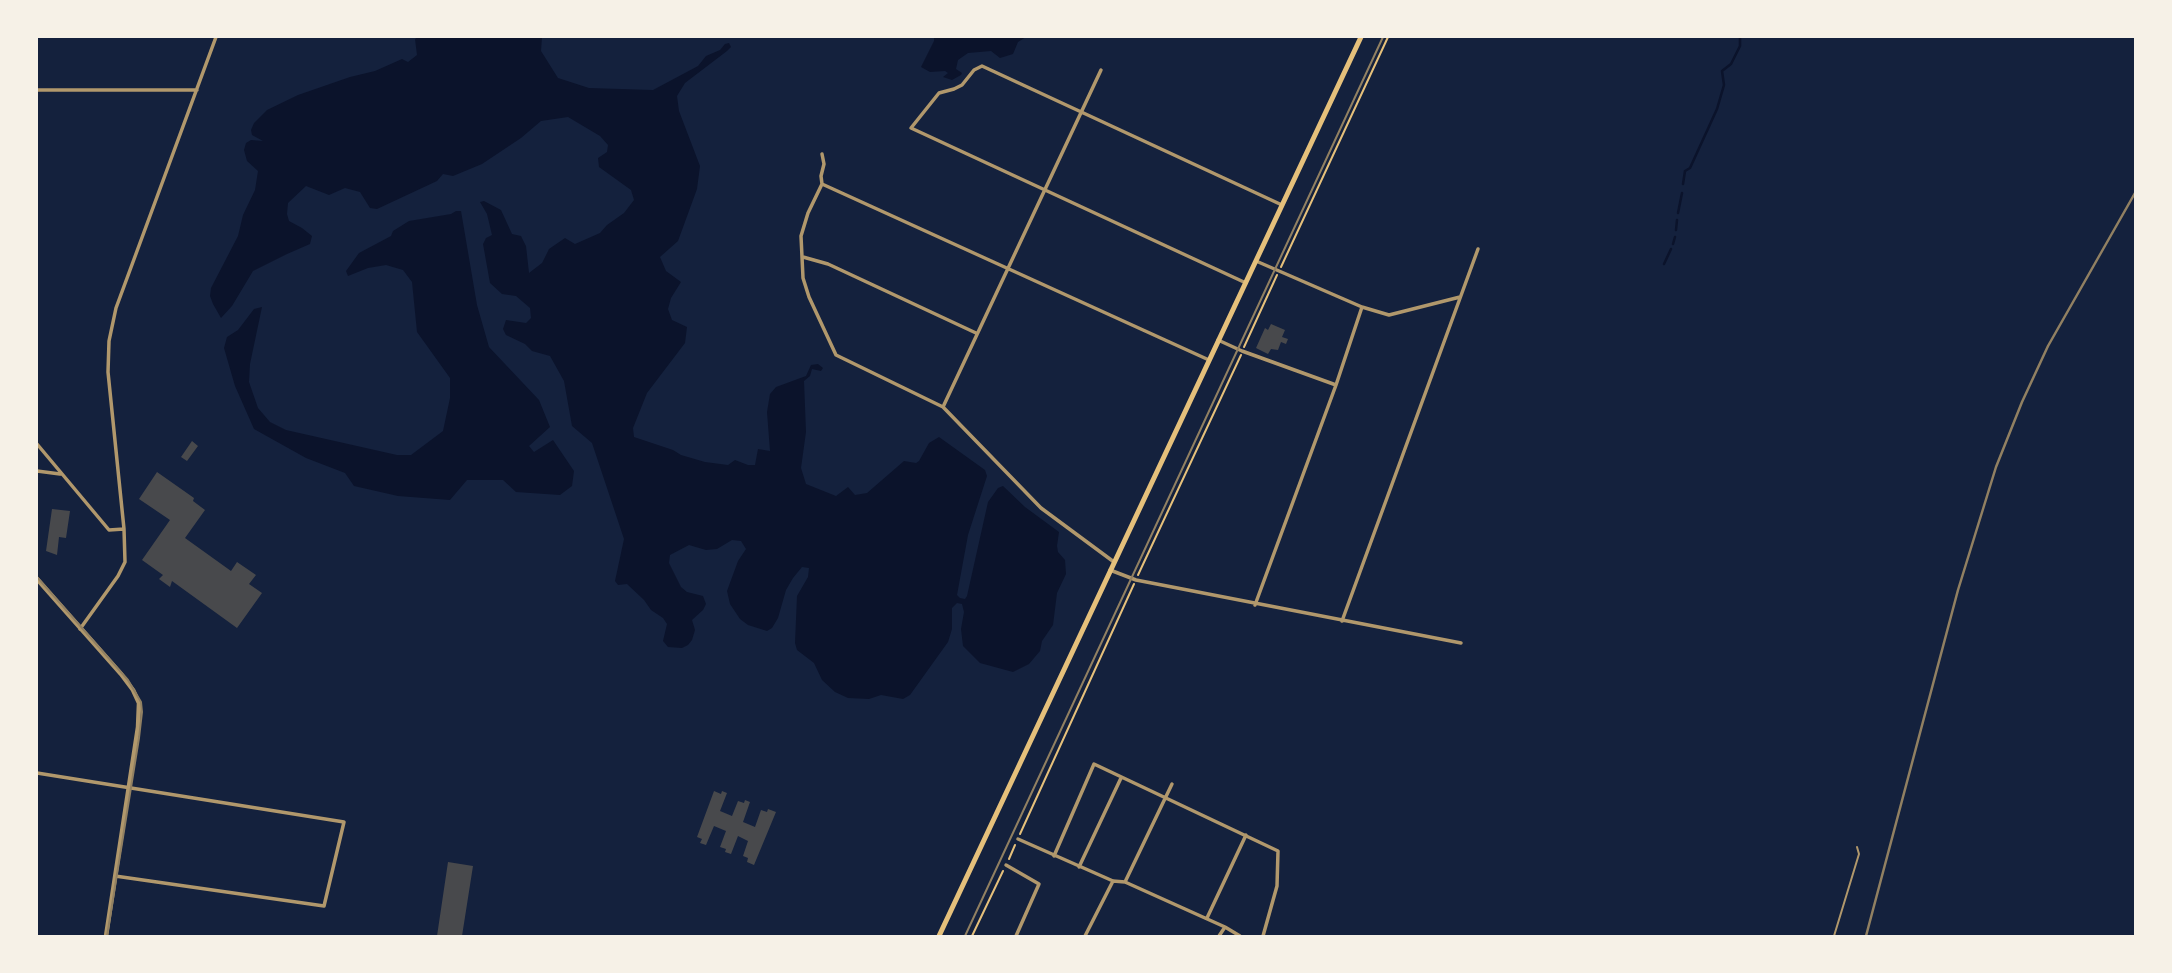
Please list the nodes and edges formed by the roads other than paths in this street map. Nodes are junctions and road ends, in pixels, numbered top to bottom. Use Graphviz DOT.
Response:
graph roads {
  1 [pos="216,37"];
  2 [pos="1361,37"];
  3 [pos="1101,70"];
  4 [pos="37,90"];
  5 [pos="197,90"];
  6 [pos="1081,113"];
  7 [pos="822,154"];
  8 [pos="822,184"];
  9 [pos="1044,190"];
  10 [pos="1282,205"];
  11 [pos="1478,249"];
  12 [pos="803,257"];
  13 [pos="1256,261"];
  14 [pos="1006,269"];
  15 [pos="1246,283"];
  16 [pos="1460,297"];
  17 [pos="1362,307"];
  18 [pos="976,333"];
  19 [pos="1218,340"];
  20 [pos="1209,360"];
  21 [pos="1336,385"];
  22 [pos="943,407"];
  23 [pos="37,444"];
  24 [pos="37,471"];
  25 [pos="62,474"];
  26 [pos="124,529"];
  27 [pos="1114,562"];
  28 [pos="1110,570"];
  29 [pos="37,579"];
  30 [pos="1255,605"];
  31 [pos="1342,621"];
  32 [pos="80,629"];
  33 [pos="1461,643"];
  34 [pos="37,773"];
  35 [pos="1121,778"];
  36 [pos="1172,784"];
  37 [pos="128,788"];
  38 [pos="1165,798"];
  39 [pos="1246,835"];
  40 [pos="1018,839"];
  41 [pos="1857,848"];
  42 [pos="1054,856"];
  43 [pos="1006,865"];
  44 [pos="1079,867"];
  45 [pos="115,876"];
  46 [pos="1113,881"];
  47 [pos="1125,882"];
  48 [pos="1207,919"];
  49 [pos="1224,927"];
  50 [pos="106,936"];
  51 [pos="939,936"];
  52 [pos="1016,936"];
  53 [pos="1085,936"];
  54 [pos="1219,936"];
  55 [pos="1240,936"];
  56 [pos="1263,936"];
  57 [pos="1834,936"];
  1 -- 5 [label="street"];
  2 -- 10 [label="main road"];
  3 -- 6 [label="street"];
  4 -- 5 [label="street"];
  5 -- 26 [label="street"];
  6 -- 9 [label="street"];
  6 -- 9 [label="street"];
  6 -- 10 [label="street"];
  7 -- 8 [label="street"];
  8 -- 12 [label="street"];
  8 -- 14 [label="street"];
  9 -- 14 [label="street"];
  9 -- 15 [label="street"];
  10 -- 13 [label="main road"];
  11 -- 16 [label="street"];
  12 -- 18 [label="street"];
  12 -- 22 [label="street"];
  13 -- 15 [label="main road"];
  13 -- 17 [label="street"];
  14 -- 18 [label="street"];
  14 -- 20 [label="street"];
  15 -- 19 [label="main road"];
  16 -- 17 [label="street"];
  16 -- 31 [label="street"];
  17 -- 21 [label="street"];
  18 -- 22 [label="street"];
  19 -- 20 [label="main road"];
  19 -- 21 [label="street"];
  20 -- 27 [label="main road"];
  21 -- 30 [label="street"];
  22 -- 27 [label="street"];
  23 -- 25 [label="street"];
  24 -- 25 [label="street"];
  25 -- 26 [label="street"];
  26 -- 32 [label="street"];
  27 -- 28 [label="main road"];
  28 -- 30 [label="street"];
  28 -- 51 [label="main road"];
  29 -- 32 [label="street"];
  30 -- 31 [label="street"];
  31 -- 33 [label="street"];
  32 -- 37 [label="street"];
  34 -- 37 [label="street"];
  35 -- 38 [label="street"];
  35 -- 42 [label="street"];
  35 -- 44 [label="street"];
  36 -- 38 [label="street"];
  37 -- 45 [label="street"];
  37 -- 45 [label="street"];
  38 -- 39 [label="street"];
  38 -- 47 [label="street"];
  39 -- 48 [label="street"];
  39 -- 56 [label="street"];
  40 -- 42 [label="street"];
  41 -- 57 [label="lane"];
  42 -- 44 [label="street"];
  43 -- 52 [label="street"];
  44 -- 46 [label="street"];
  45 -- 50 [label="street"];
  46 -- 47 [label="street"];
  46 -- 53 [label="street"];
  47 -- 48 [label="street"];
  48 -- 49 [label="street"];
  49 -- 54 [label="street"];
  49 -- 55 [label="street"];
}
